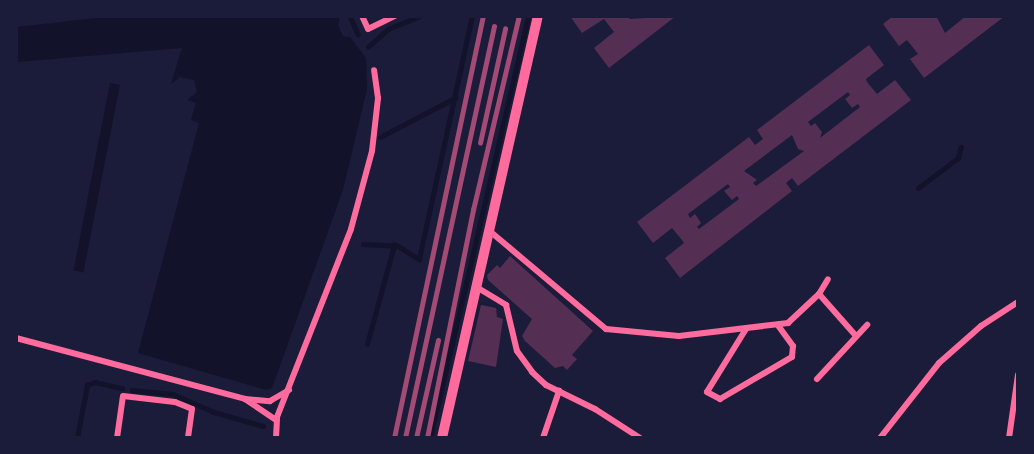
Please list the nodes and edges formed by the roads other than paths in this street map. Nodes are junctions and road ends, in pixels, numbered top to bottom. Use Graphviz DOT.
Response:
graph roads {
  1 [pos="362,16"];
  2 [pos="395,16"];
  3 [pos="538,16"];
  4 [pos="374,70"];
  5 [pos="492,233"];
  6 [pos="828,279"];
  7 [pos="478,288"];
  8 [pos="819,294"];
  9 [pos="1017,302"];
  10 [pos="778,325"];
  11 [pos="867,325"];
  12 [pos="746,329"];
  13 [pos="856,336"];
  14 [pos="16,338"];
  15 [pos="1017,375"];
  16 [pos="817,379"];
  17 [pos="291,389"];
  18 [pos="559,391"];
  19 [pos="245,399"];
  20 [pos="1017,400"];
  21 [pos="276,420"];
  22 [pos="117,438"];
  23 [pos="188,438"];
  24 [pos="276,438"];
  25 [pos="442,438"];
  26 [pos="543,438"];
  27 [pos="640,438"];
  28 [pos="880,438"];
  29 [pos="1009,438"];
  1 -- 2 [label="street"];
  3 -- 5 [label="street"];
  4 -- 17 [label="street"];
  5 -- 7 [label="street"];
  5 -- 12 [label="street"];
  6 -- 8 [label="street"];
  7 -- 18 [label="street"];
  7 -- 25 [label="street"];
  8 -- 10 [label="street"];
  8 -- 13 [label="street"];
  9 -- 28 [label="street"];
  10 -- 12 [label="street"];
  10 -- 12 [label="street"];
  11 -- 13 [label="street"];
  13 -- 16 [label="street"];
  14 -- 19 [label="street"];
  15 -- 20 [label="street"];
  17 -- 19 [label="street"];
  17 -- 21 [label="street"];
  18 -- 26 [label="street"];
  18 -- 27 [label="street"];
  19 -- 21 [label="street"];
  20 -- 29 [label="street"];
  21 -- 24 [label="street"];
  22 -- 23 [label="street"];
}
